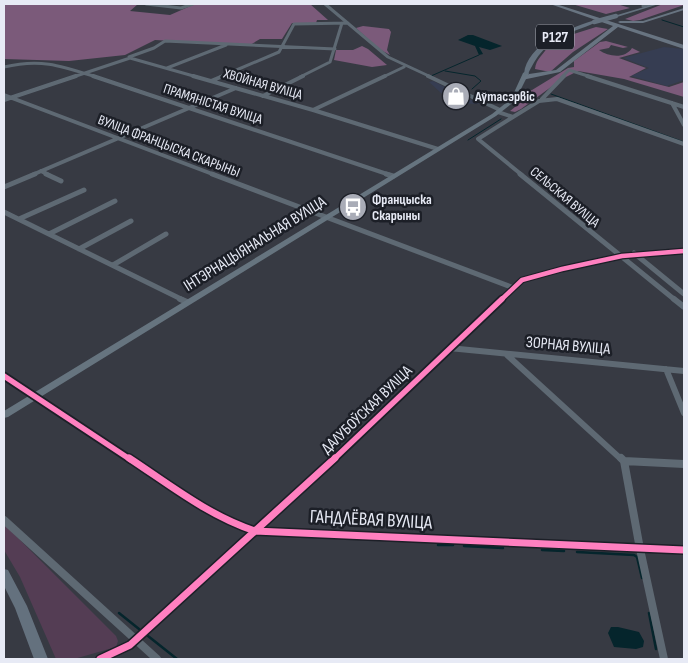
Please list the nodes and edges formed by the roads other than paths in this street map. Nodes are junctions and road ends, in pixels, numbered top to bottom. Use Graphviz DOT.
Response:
graph roads {
  1 [pos="146,4"];
  2 [pos="193,4"];
  3 [pos="325,4"];
  4 [pos="552,4"];
  5 [pos="561,4"];
  6 [pos="650,4"];
  7 [pos="657,4"];
  8 [pos="643,6"];
  9 [pos="684,9"];
  10 [pos="613,20"];
  11 [pos="643,22"];
  12 [pos="342,23"];
  13 [pos="348,23"];
  14 [pos="633,30"];
  15 [pos="611,31"];
  16 [pos="646,31"];
  17 [pos="228,44"];
  18 [pos="684,46"];
  19 [pos="282,48"];
  20 [pos="334,49"];
  21 [pos="127,58"];
  22 [pos="404,66"];
  23 [pos="4,67"];
  24 [pos="167,68"];
  25 [pos="82,72"];
  26 [pos="526,74"];
  27 [pos="551,74"];
  28 [pos="211,81"];
  29 [pos="236,88"];
  30 [pos="517,93"];
  31 [pos="4,95"];
  32 [pos="263,96"];
  33 [pos="10,98"];
  34 [pos="4,100"];
  35 [pos="542,100"];
  36 [pos="672,103"];
  37 [pos="684,107"];
  38 [pos="190,108"];
  39 [pos="313,110"];
  40 [pos="499,111"];
  41 [pos="514,117"];
  42 [pos="684,125"];
  43 [pos="119,139"];
  44 [pos="684,144"];
  45 [pos="438,149"];
  46 [pos="41,172"];
  47 [pos="393,176"];
  48 [pos="61,181"];
  49 [pos="4,187"];
  50 [pos="84,190"];
  51 [pos="115,201"];
  52 [pos="4,212"];
  53 [pos="326,218"];
  54 [pos="19,219"];
  55 [pos="131,221"];
  56 [pos="49,234"];
  57 [pos="166,234"];
  58 [pos="79,249"];
  59 [pos="684,252"];
  60 [pos="634,254"];
  61 [pos="619,256"];
  62 [pos="113,265"];
  63 [pos="514,288"];
  64 [pos="684,294"];
  65 [pos="187,302"];
  66 [pos="684,307"];
  67 [pos="449,348"];
  68 [pos="507,355"];
  69 [pos="666,369"];
  70 [pos="684,370"];
  71 [pos="4,376"];
  72 [pos="34,396"];
  73 [pos="684,413"];
  74 [pos="4,415"];
  75 [pos="624,461"];
  76 [pos="684,464"];
  77 [pos="4,520"];
  78 [pos="255,531"];
  79 [pos="640,548"];
  80 [pos="684,550"];
  81 [pos="4,574"];
  82 [pos="135,641"];
  83 [pos="41,659"];
  84 [pos="100,659"];
  85 [pos="157,659"];
  86 [pos="664,659"];
  1 -- 2 [label="street"];
  3 -- 13 [label="street"];
  4 -- 10 [label="highway"];
  5 -- 10 [label="highway"];
  6 -- 8 [label="street"];
  7 -- 10 [label="main road, Р127"];
  9 -- 11 [label="highway, Р127"];
  10 -- 11 [label="highway, Р127"];
  10 -- 14 [label="highway"];
  10 -- 15 [label="highway"];
  10 -- 16 [label="highway"];
  10 -- 26 [label="main road, Р127, bridge"];
  11 -- 16 [label="highway"];
  12 -- 13 [label="street"];
  12 -- 19 [label="street"];
  12 -- 20 [label="street"];
  13 -- 22 [label="street"];
  14 -- 15 [label="highway"];
  14 -- 18 [label="highway"];
  15 -- 27 [label="highway, Р127"];
  16 -- 18 [label="highway"];
  17 -- 19 [label="street"];
  17 -- 21 [label="street"];
  17 -- 24 [label="street"];
  19 -- 20 [label="street"];
  19 -- 28 [label="street"];
  20 -- 32 [label="street"];
  21 -- 24 [label="street, ХВОЙНАЯ ВУЛІЦА"];
  21 -- 25 [label="street"];
  22 -- 39 [label="street"];
  22 -- 40 [label="street"];
  23 -- 25 [label="street, ПРАМЯНІСТАЯ ВУЛІЦА"];
  24 -- 28 [label="street, ХВОЙНАЯ ВУЛІЦА"];
  25 -- 33 [label="street"];
  25 -- 38 [label="street, ПРАМЯНІСТАЯ ВУЛІЦА"];
  26 -- 27 [label="highway, Р127"];
  26 -- 27 [label="highway, Р127"];
  26 -- 30 [label="main road, Р127"];
  28 -- 29 [label="street, ХВОЙНАЯ ВУЛІЦА"];
  29 -- 32 [label="street, ХВОЙНАЯ ВУЛІЦА"];
  29 -- 38 [label="street"];
  30 -- 40 [label="main road, ІНТЭРНАЦЫЯНАЛЬНАЯ ВУЛІЦА"];
  31 -- 33 [label="street, ВУЛІЦА ФРАНЦЫСКА СКАРЫНЫ"];
  32 -- 39 [label="street, ХВОЙНАЯ ВУЛІЦА"];
  33 -- 34 [label="street"];
  33 -- 43 [label="street, ВУЛІЦА ФРАНЦЫСКА СКАРЫНЫ"];
  35 -- 36 [label="street"];
  35 -- 41 [label="street"];
  35 -- 44 [label="street"];
  36 -- 37 [label="street"];
  36 -- 42 [label="street"];
  38 -- 43 [label="street"];
  38 -- 47 [label="street, ПРАМЯНІСТАЯ ВУЛІЦА"];
  39 -- 45 [label="street, ХВОЙНАЯ ВУЛІЦА"];
  40 -- 41 [label="street"];
  40 -- 45 [label="main road, ІНТЭРНАЦЫЯНАЛЬНАЯ ВУЛІЦА"];
  41 -- 61 [label="street, СЕЛЬСКАЯ ВУЛІЦА"];
  43 -- 46 [label="street"];
  43 -- 53 [label="street, ВУЛІЦА ФРАНЦЫСКА СКАРЫНЫ"];
  45 -- 47 [label="main road, ІНТЭРНАЦЫЯНАЛЬНАЯ ВУЛІЦА"];
  46 -- 48 [label="street"];
  46 -- 49 [label="street"];
  47 -- 53 [label="main road, ІНТЭРНАЦЫЯНАЛЬНАЯ ВУЛІЦА"];
  50 -- 54 [label="street"];
  51 -- 56 [label="street"];
  52 -- 54 [label="street"];
  53 -- 63 [label="street, ВУЛІЦА ФРАНЦЫСКА СКАРЫНЫ"];
  53 -- 65 [label="main road, ІНТЭРНАЦЫЯНАЛЬНАЯ ВУЛІЦА"];
  54 -- 56 [label="street"];
  55 -- 58 [label="street"];
  56 -- 58 [label="street"];
  57 -- 62 [label="street"];
  58 -- 62 [label="street"];
  59 -- 60 [label="street, ДАЛУБОЎСКАЯ ВУЛІЦА"];
  60 -- 61 [label="street, ДАЛУБОЎСКАЯ ВУЛІЦА"];
  60 -- 64 [label="street"];
  61 -- 63 [label="street, ДАЛУБОЎСКАЯ ВУЛІЦА"];
  61 -- 66 [label="street, СЕЛЬСКАЯ ВУЛІЦА"];
  62 -- 65 [label="street"];
  63 -- 67 [label="street, ДАЛУБОЎСКАЯ ВУЛІЦА"];
  65 -- 72 [label="main road, ІНТЭРНАЦЫЯНАЛЬНАЯ ВУЛІЦА"];
  67 -- 68 [label="street, ЗОРНАЯ ВУЛІЦА"];
  67 -- 78 [label="street, ДАЛУБОЎСКАЯ ВУЛІЦА"];
  68 -- 69 [label="street, ЗОРНАЯ ВУЛІЦА"];
  68 -- 75 [label="street"];
  69 -- 70 [label="street, ЗОРНАЯ ВУЛІЦА"];
  69 -- 73 [label="street"];
  71 -- 72 [label="street, ГАНДЛЁВАЯ ВУЛІЦА"];
  72 -- 74 [label="main road, ІНТЭРНАЦЫЯНАЛЬНАЯ ВУЛІЦА"];
  72 -- 78 [label="street, ГАНДЛЁВАЯ ВУЛІЦА"];
  75 -- 76 [label="street"];
  75 -- 79 [label="street"];
  77 -- 82 [label="street"];
  78 -- 79 [label="street, ГАНДЛЁВАЯ ВУЛІЦА"];
  78 -- 82 [label="street, ДАЛУБОЎСКАЯ ВУЛІЦА"];
  79 -- 80 [label="street, ГАНДЛЁВАЯ ВУЛІЦА"];
  79 -- 86 [label="street"];
  81 -- 83 [label="main road"];
  82 -- 84 [label="street, ДАЛУБОЎСКАЯ ВУЛІЦА"];
  82 -- 85 [label="street"];
}
